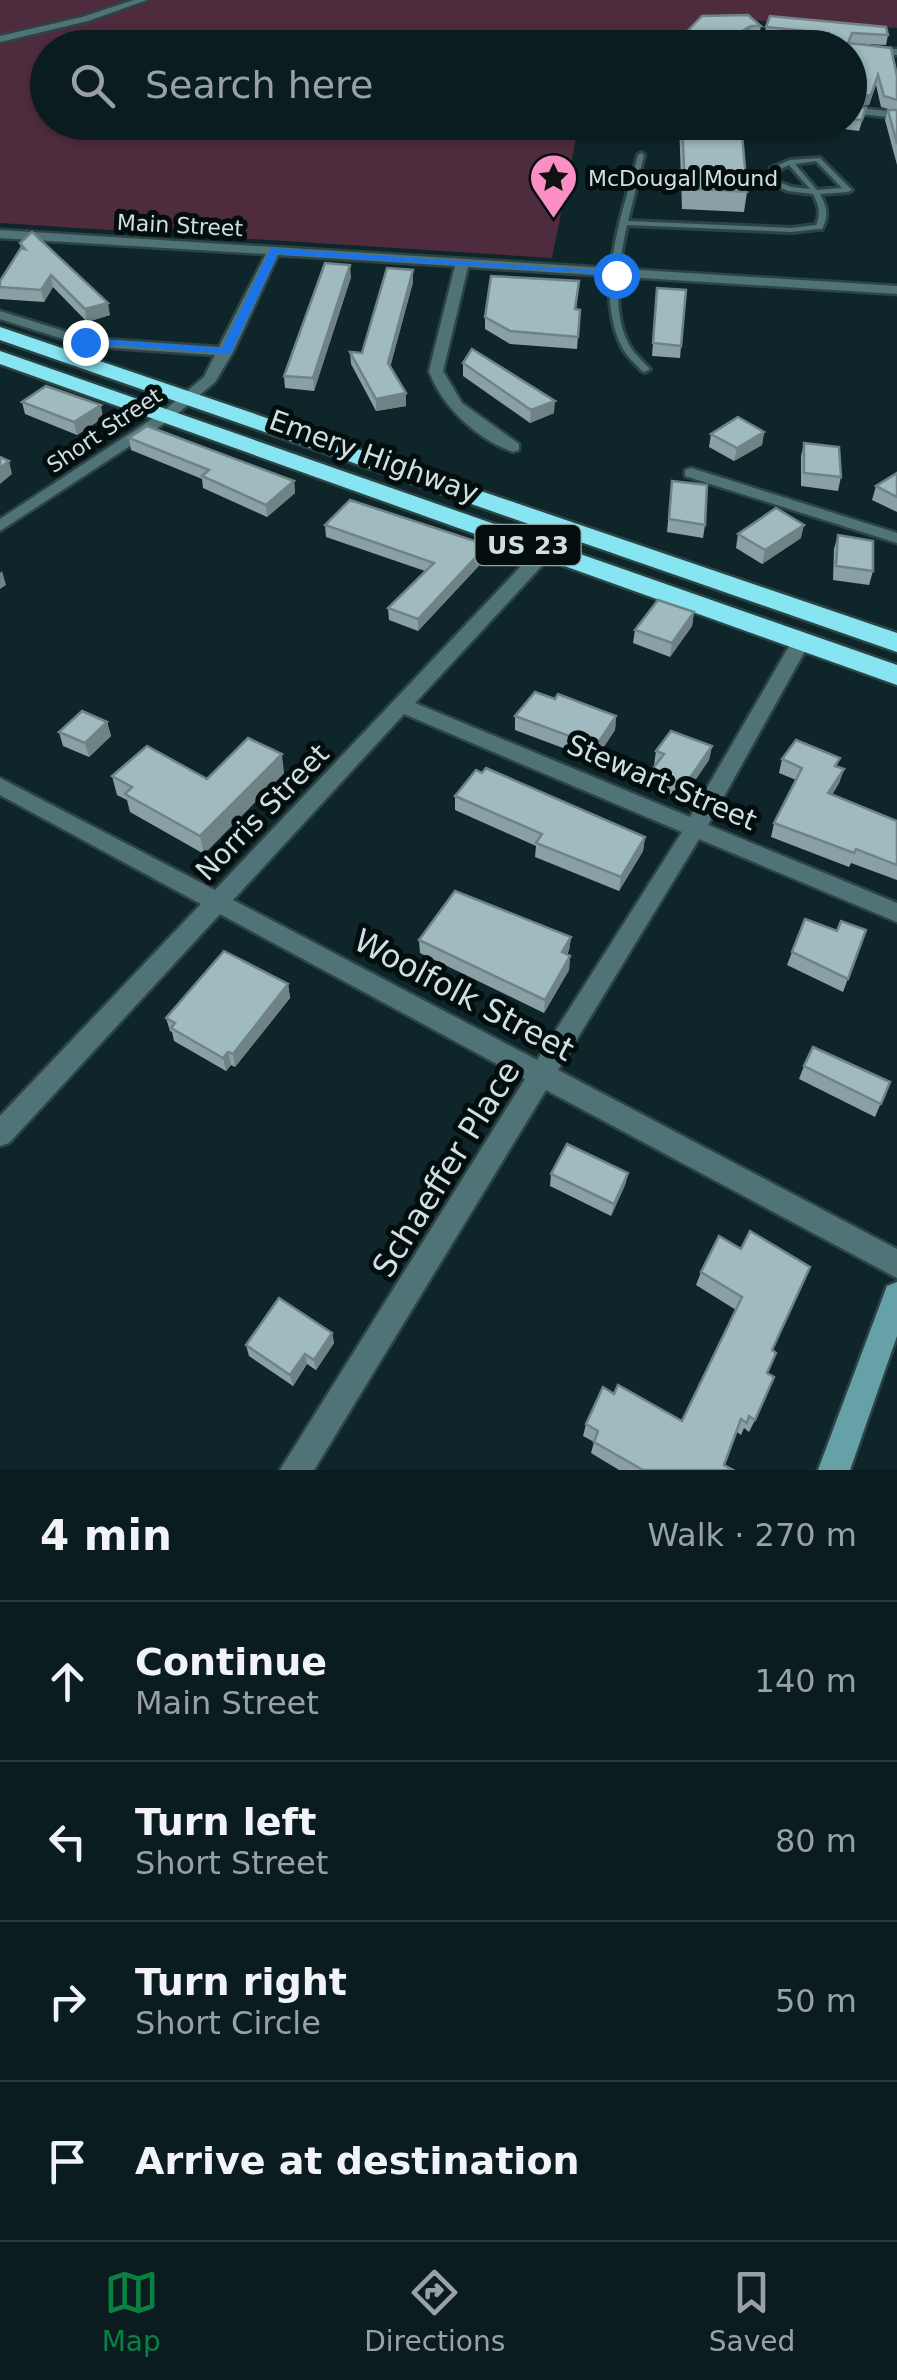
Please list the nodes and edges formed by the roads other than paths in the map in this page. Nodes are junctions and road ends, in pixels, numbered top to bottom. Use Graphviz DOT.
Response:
graph roads {
  1 [pos="143,0"];
  2 [pos="33,30"];
  3 [pos="30,31"];
  4 [pos="0,39"];
  5 [pos="867,51"];
  6 [pos="897,52"];
  7 [pos="867,112"];
  8 [pos="897,116"];
  9 [pos="642,154"];
  10 [pos="790,162"];
  11 [pos="817,192"];
  12 [pos="624,223"];
  13 [pos="0,234"];
  14 [pos="274,250"];
  15 [pos="462,265"];
  16 [pos="616,275"];
  17 [pos="897,290"];
  18 [pos="0,315"];
  19 [pos="0,333"];
  20 [pos="226,352"];
  21 [pos="0,357"];
  22 [pos="645,369"];
  23 [pos="190,398"];
  24 [pos="166,416"];
  25 [pos="513,447"];
  26 [pos="692,472"];
  27 [pos="0,526"];
  28 [pos="566,529"];
  29 [pos="897,538"];
  30 [pos="546,551"];
  31 [pos="800,642"];
  32 [pos="897,643"];
  33 [pos="897,675"];
  34 [pos="404,706"];
  35 [pos="0,786"];
  36 [pos="696,828"];
  37 [pos="218,901"];
  38 [pos="897,913"];
  39 [pos="544,1074"];
  40 [pos="0,1134"];
  41 [pos="897,1264"];
  42 [pos="897,1296"];
  43 [pos="296,1470"];
  44 [pos="834,1470"];
  1 -- 2 [label="street"];
  3 -- 4 [label="street"];
  5 -- 6 [label="street"];
  7 -- 8 [label="street"];
  9 -- 12 [label="lane"];
  10 -- 11 [label="lane"];
  10 -- 11 [label="lane"];
  10 -- 11 [label="lane"];
  11 -- 12 [label="lane"];
  12 -- 16 [label="lane"];
  13 -- 14 [label="street, Main Street"];
  14 -- 15 [label="street, Main Street"];
  14 -- 20 [label="street, Short Street"];
  15 -- 16 [label="street, Main Street"];
  15 -- 25 [label="street"];
  16 -- 17 [label="street, Main Street"];
  16 -- 22 [label="lane"];
  18 -- 20 [label="street"];
  19 -- 23 [label="highway, Emery Highway / US 23"];
  20 -- 23 [label="street, Short Street"];
  21 -- 24 [label="highway, Emery Highway / US 23"];
  23 -- 24 [label="street, Short Street"];
  23 -- 28 [label="highway, Emery Highway / US 23"];
  24 -- 27 [label="street, Short Street"];
  24 -- 30 [label="highway, Emery Highway / US 23"];
  26 -- 29 [label="street"];
  28 -- 30 [label="street, Norris Street"];
  28 -- 32 [label="highway, Emery Highway / US 23"];
  30 -- 31 [label="highway, Emery Highway / US 23"];
  30 -- 34 [label="street, Norris Street"];
  31 -- 33 [label="highway, Emery Highway / US 23"];
  31 -- 36 [label="street, Schaeffer Place"];
  34 -- 36 [label="street, Stewart Street"];
  34 -- 37 [label="street, Norris Street"];
  35 -- 37 [label="street, Woolfolk Street"];
  36 -- 38 [label="street, Stewart Street"];
  36 -- 39 [label="street, Schaeffer Place"];
  37 -- 39 [label="street, Woolfolk Street"];
  37 -- 40 [label="street, Norris Street"];
  39 -- 41 [label="street, Woolfolk Street"];
  39 -- 43 [label="street, Schaeffer Place"];
  42 -- 44 [label="street"];
}
